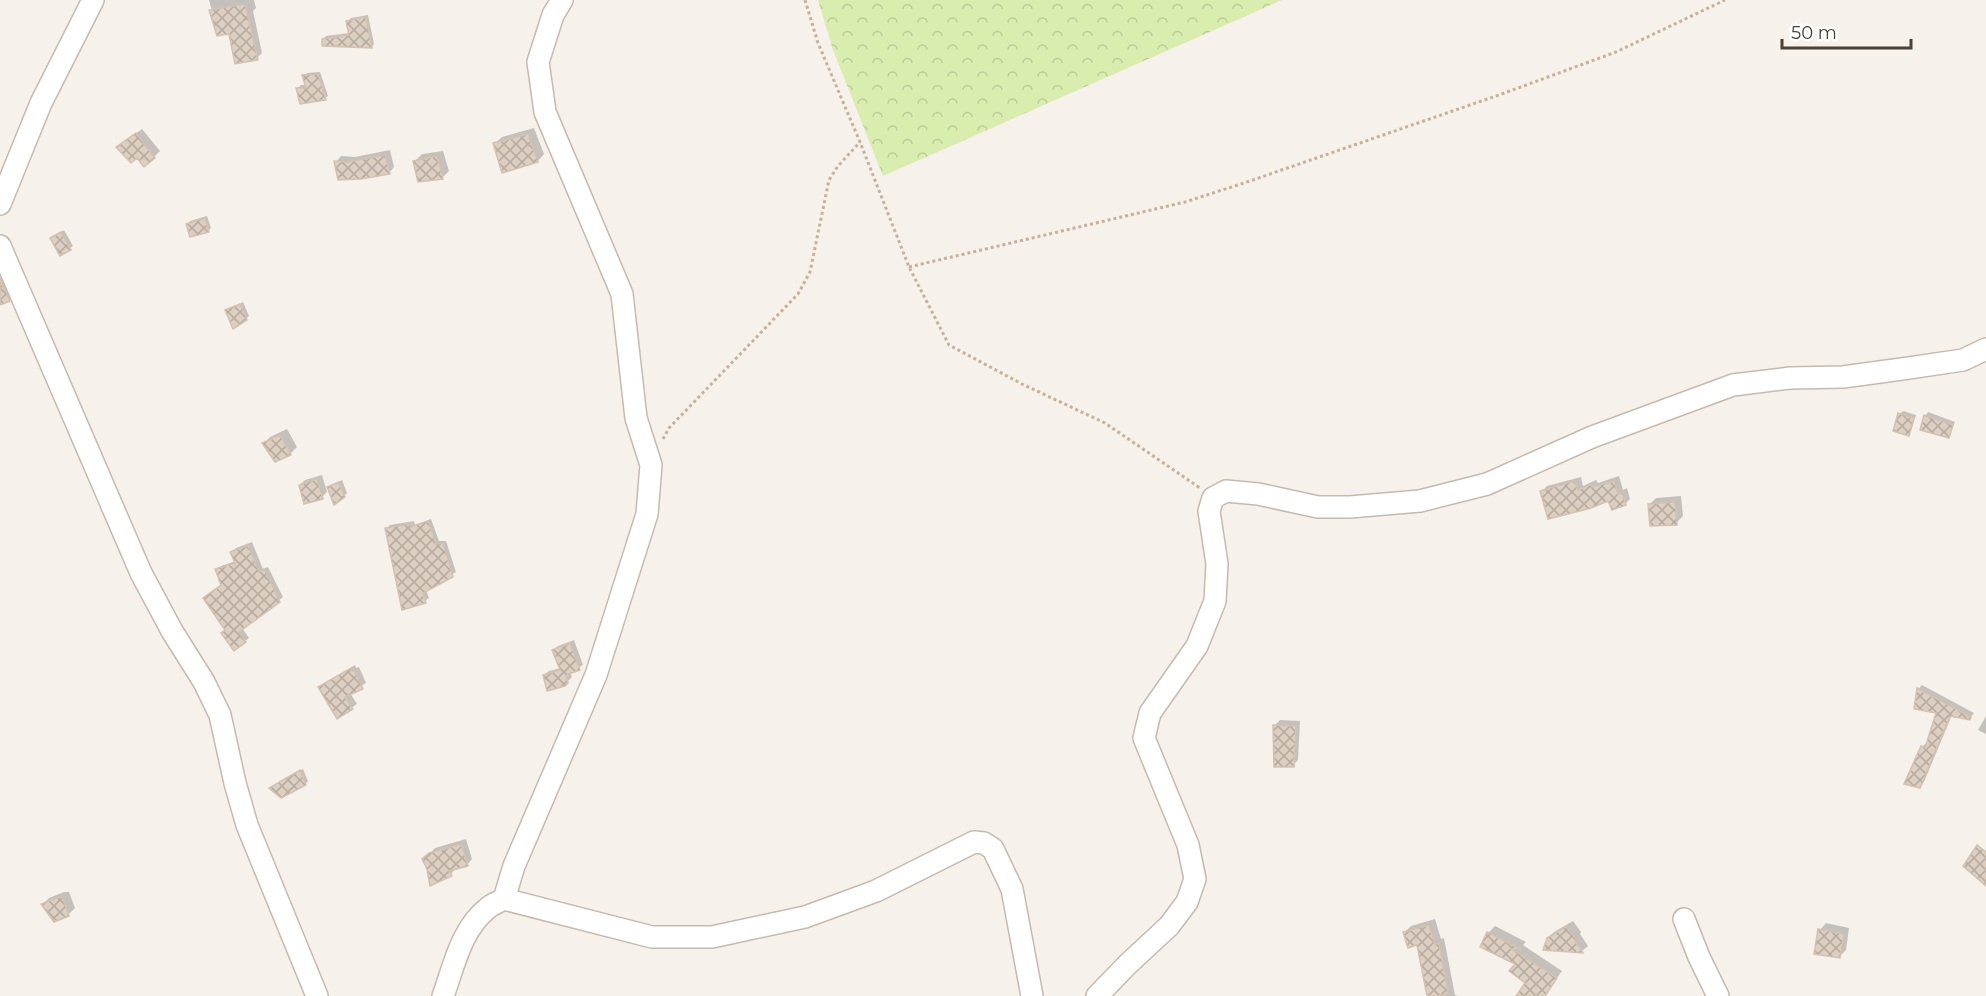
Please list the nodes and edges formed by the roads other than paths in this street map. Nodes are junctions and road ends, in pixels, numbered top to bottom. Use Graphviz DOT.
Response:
graph roads {
  1 [pos="93,0"];
  2 [pos="562,0"];
  3 [pos="0,204"];
  4 [pos="0,246"];
  5 [pos="1986,349"];
  6 [pos="504,899"];
  7 [pos="1684,919"];
  8 [pos="317,996"];
  9 [pos="443,996"];
  10 [pos="1032,996"];
  11 [pos="1097,996"];
  12 [pos="1718,996"];
  1 -- 3 [label="street"];
  2 -- 6 [label="street"];
  4 -- 8 [label="street"];
  5 -- 11 [label="street"];
  6 -- 9 [label="street"];
  6 -- 10 [label="street"];
  7 -- 12 [label="street"];
}
